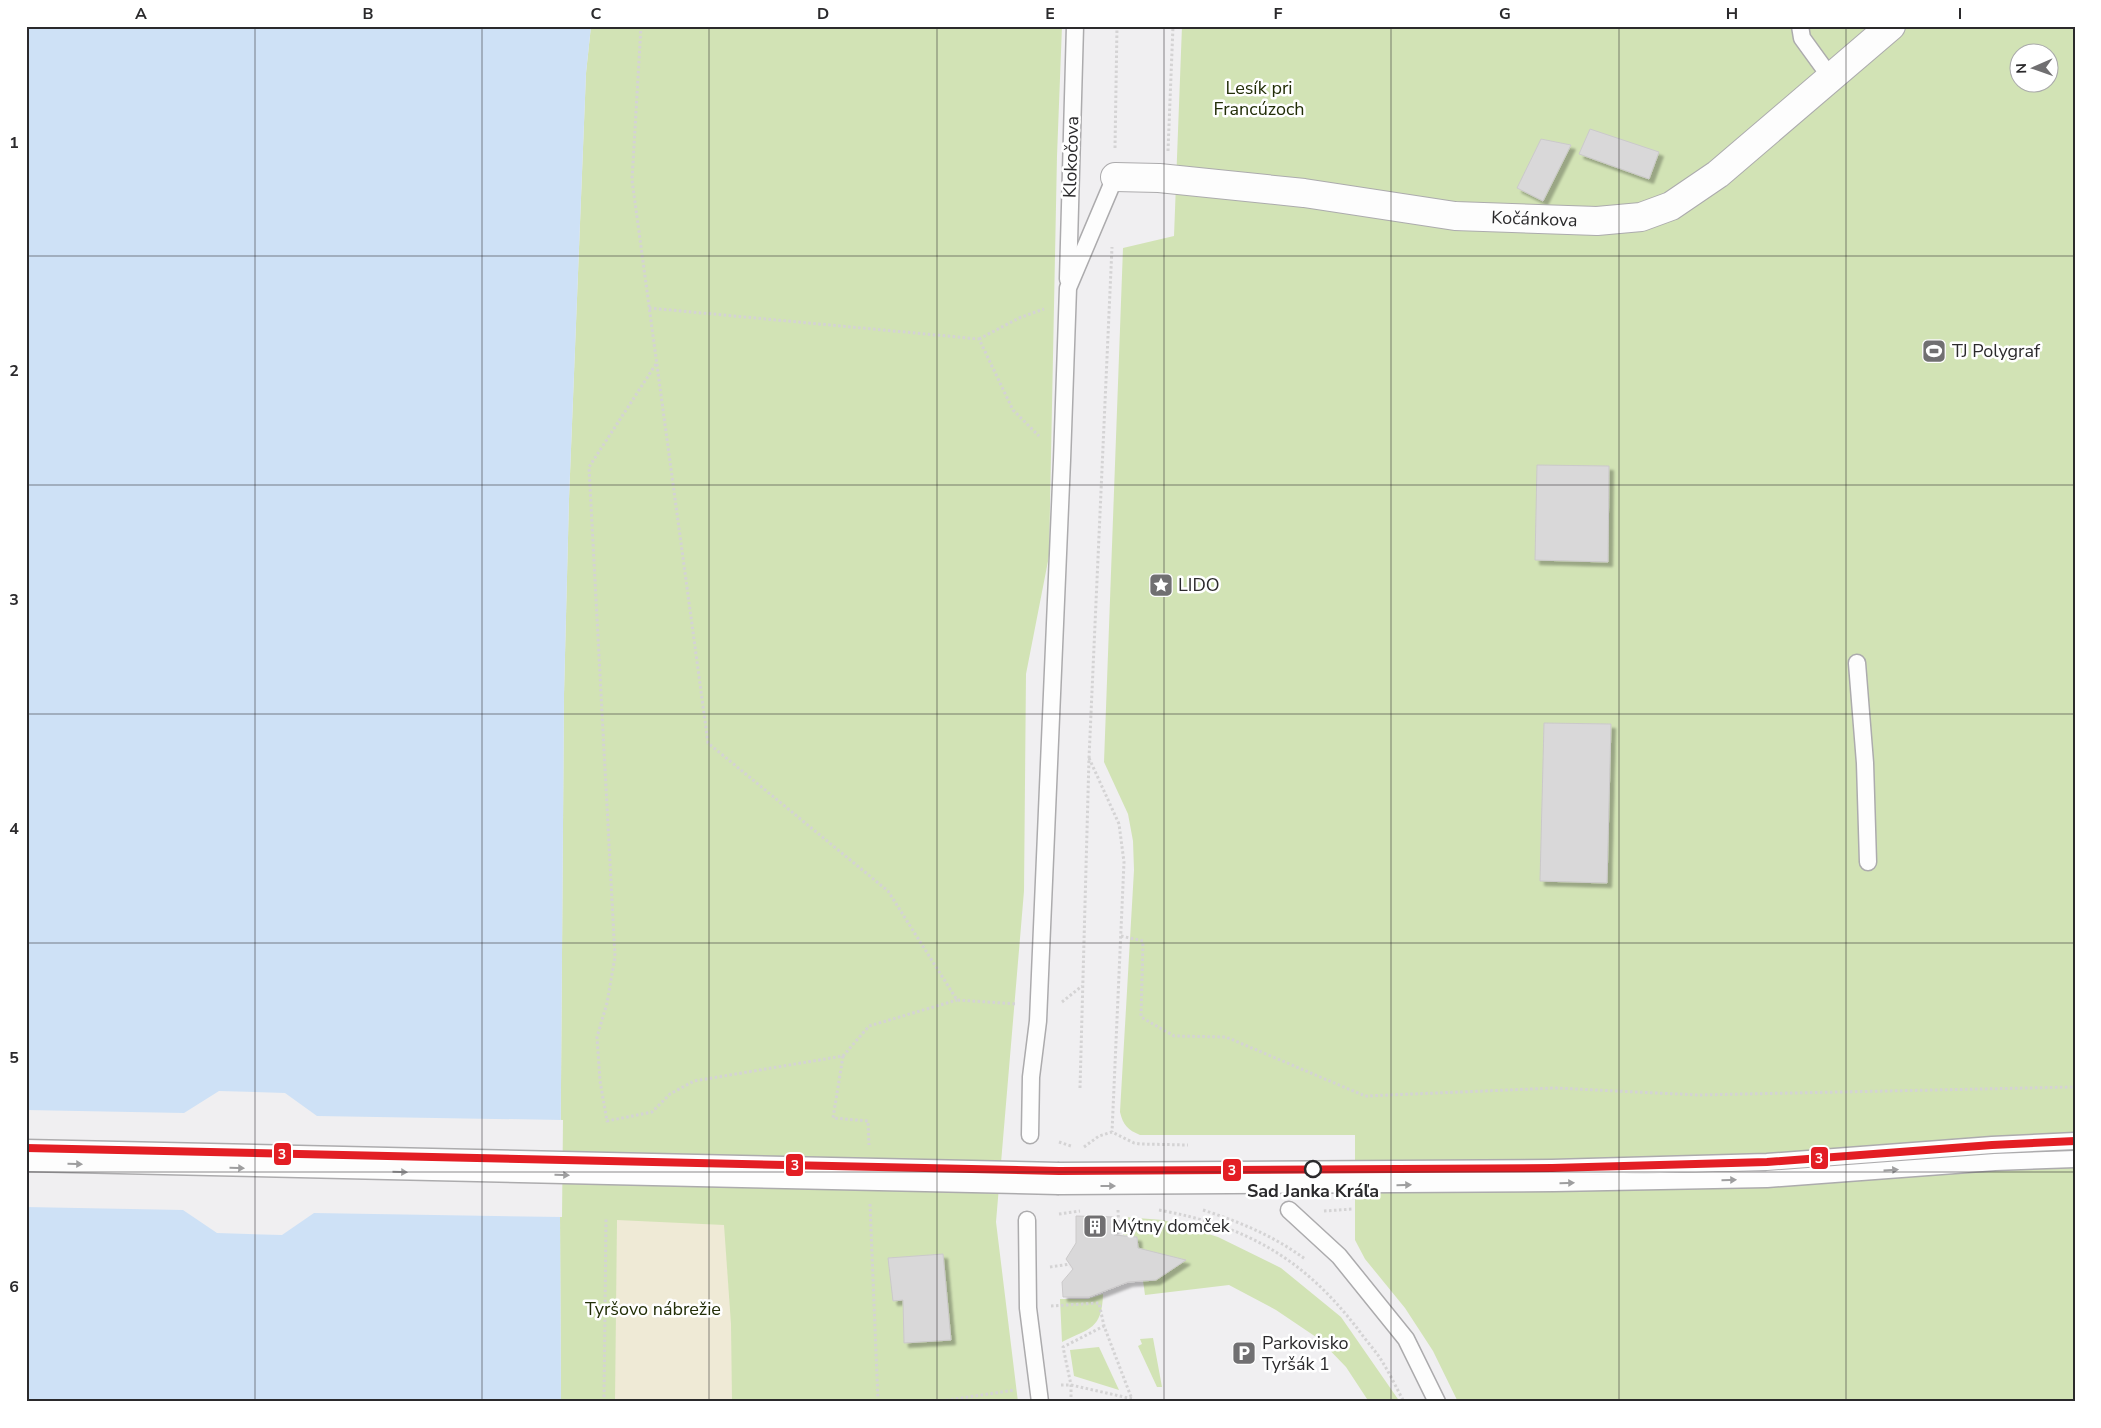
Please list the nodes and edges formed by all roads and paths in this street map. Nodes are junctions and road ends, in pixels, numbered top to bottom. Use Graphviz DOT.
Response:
graph roads {
  1 [pos="641,26"];
  2 [pos="1075,26"];
  3 [pos="1117,26"];
  4 [pos="1173,26"];
  5 [pos="1800,26"];
  6 [pos="1891,26"];
  7 [pos="1831,78"];
  8 [pos="1115,177"];
  9 [pos="1159,178"];
  10 [pos="1112,246"];
  11 [pos="1067,295"];
  12 [pos="649,308"];
  13 [pos="979,338"];
  14 [pos="656,364"];
  15 [pos="1062,460"];
  16 [pos="1857,663"];
  17 [pos="1089,758"];
  18 [pos="1868,862"];
  19 [pos="1121,936"];
  20 [pos="957,1000"];
  21 [pos="1038,1006"];
  22 [pos="843,1056"];
  23 [pos="2075,1087"];
  24 [pos="1080,1088"];
  25 [pos="868,1121"];
  26 [pos="1030,1135"];
  27 [pos="2075,1141"];
  28 [pos="26,1148"];
  29 [pos="1080,1150"];
  30 [pos="2075,1159"];
  31 [pos="26,1163"];
  32 [pos="1356,1178"];
  33 [pos="1059,1179"];
  34 [pos="1086,1210"];
  35 [pos="1118,1210"];
  36 [pos="1156,1210"];
  37 [pos="1202,1210"];
  38 [pos="1289,1210"];
  39 [pos="1060,1214"];
  40 [pos="606,1218"];
  41 [pos="1028,1220"];
  42 [pos="871,1226"];
  43 [pos="1119,1235"];
  44 [pos="1309,1262"];
  45 [pos="1028,1308"];
  46 [pos="1104,1326"];
  47 [pos="1071,1385"];
  48 [pos="1039,1394"];
  49 [pos="1133,1400"];
  50 [pos="604,1402"];
  51 [pos="878,1402"];
  52 [pos="921,1402"];
  53 [pos="1071,1402"];
  54 [pos="1404,1402"];
  55 [pos="1437,1402"];
  1 -- 12 [label="path"];
  2 -- 11 [label="lane, Klokočova"];
  3 -- 8 [label="path"];
  4 -- 9 [label="path"];
  5 -- 7 [label="lane"];
  6 -- 7 [label="street, Kočánkova"];
  7 -- 9 [label="street, Kočánkova"];
  8 -- 9 [label="street, Kočánkova"];
  8 -- 11 [label="lane"];
  10 -- 17 [label="path"];
  11 -- 13 [label="path"];
  11 -- 15 [label="lane, Klokočova"];
  12 -- 13 [label="path"];
  12 -- 14 [label="path"];
  13 -- 15 [label="path"];
  14 -- 20 [label="path"];
  14 -- 22 [label="path"];
  15 -- 21 [label="lane, Klokočova"];
  16 -- 18 [label="lane"];
  17 -- 19 [label="path"];
  17 -- 24 [label="path"];
  19 -- 23 [label="path"];
  19 -- 29 [label="path"];
  20 -- 21 [label="path"];
  20 -- 22 [label="path"];
  21 -- 26 [label="lane, Klokočova"];
  22 -- 25 [label="path"];
  27 -- 32 [label="lane"];
  28 -- 33 [label="lane, bridge"];
  32 -- 30 [label="lane, one-way"];
  31 -- 33 [label="lane, one-way, bridge"];
  32 -- 33 [label="lane"];
  34 -- 39 [label="path"];
  35 -- 43 [label="path"];
  36 -- 54 [label="path"];
  37 -- 44 [label="path"];
  38 -- 55 [label="lane"];
  40 -- 50 [label="path"];
  41 -- 45 [label="lane"];
  42 -- 51 [label="path"];
  45 -- 46 [label="path"];
  45 -- 48 [label="lane"];
  46 -- 47 [label="path"];
  46 -- 49 [label="path"];
  47 -- 48 [label="path"];
  47 -- 49 [label="path"];
  47 -- 53 [label="path"];
  48 -- 52 [label="path"];
}
